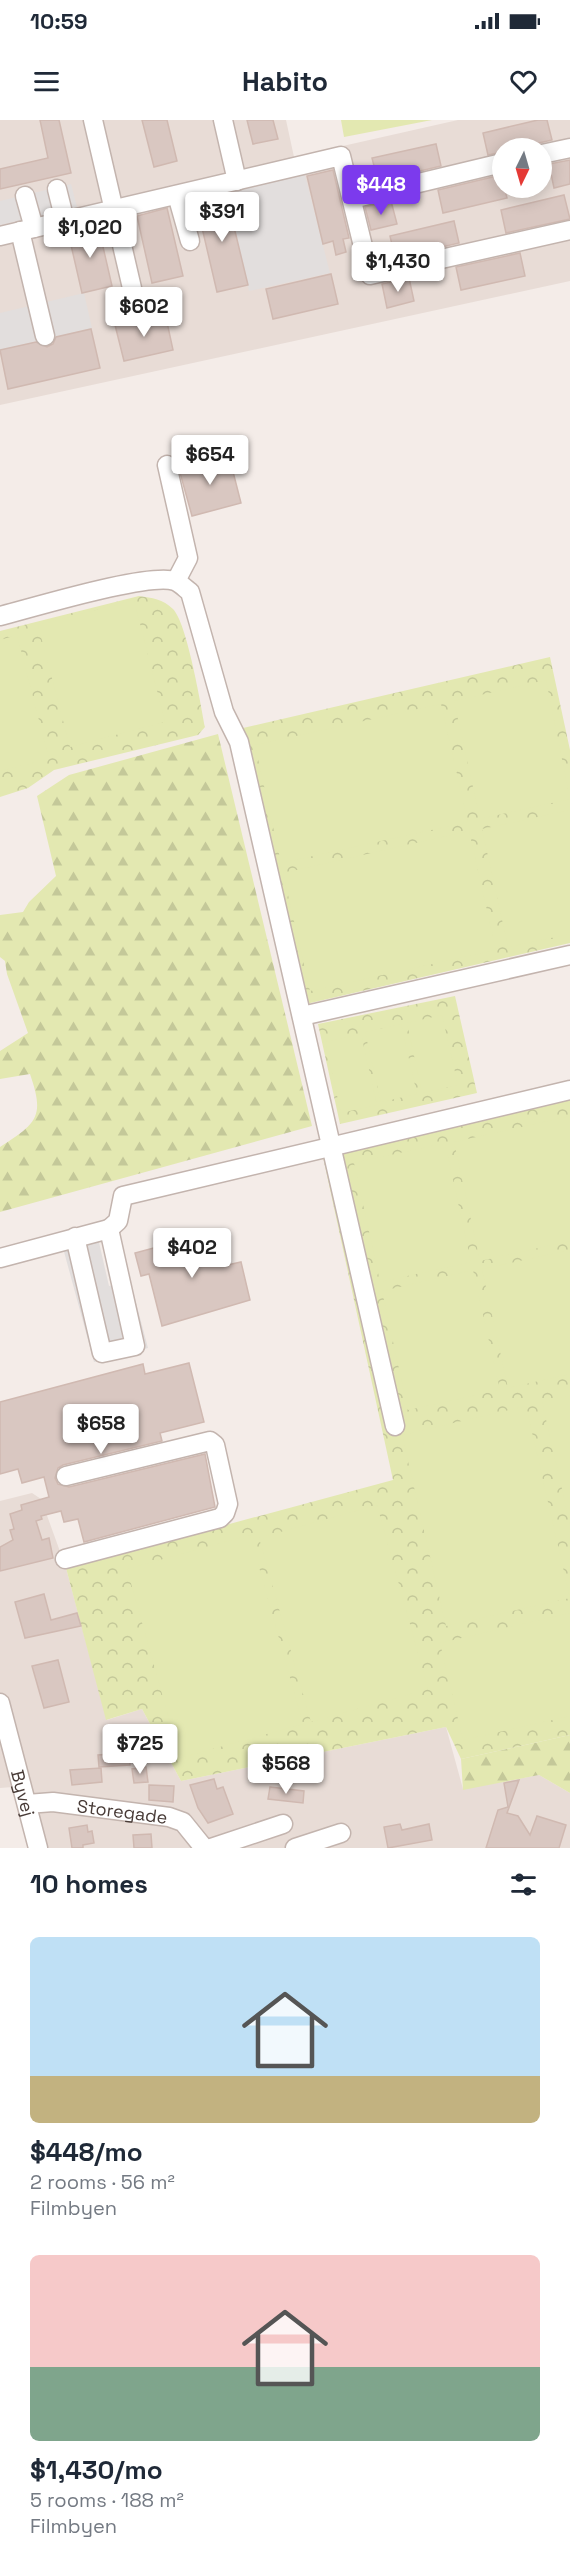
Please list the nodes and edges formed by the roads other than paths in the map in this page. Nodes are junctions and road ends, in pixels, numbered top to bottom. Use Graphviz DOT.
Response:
graph roads {
  1 [pos="93,120"];
  2 [pos="223,120"];
  3 [pos="570,143"];
  4 [pos="552,150"];
  5 [pos="492,165"];
  6 [pos="237,181"];
  7 [pos="57,189"];
  8 [pos="177,195"];
  9 [pos="25,196"];
  10 [pos="352,199"];
  11 [pos="114,209"];
  12 [pos="65,221"];
  13 [pos="11,230"];
  14 [pos="570,230"];
  15 [pos="190,241"];
  16 [pos="138,314"];
  17 [pos="45,336"];
  18 [pos="167,465"];
  19 [pos="176,581"];
  20 [pos="0,616"];
  21 [pos="570,955"];
  22 [pos="302,1016"];
  23 [pos="570,1090"];
  24 [pos="333,1146"];
  25 [pos="109,1229"];
  26 [pos="75,1238"];
  27 [pos="0,1258"];
  28 [pos="395,1426"];
  29 [pos="66,1476"];
  30 [pos="65,1559"];
  31 [pos="0,1703"];
  32 [pos="27,1804"];
  33 [pos="283,1824"];
  34 [pos="341,1833"];
  35 [pos="38,1848"];
  36 [pos="204,1848"];
  37 [pos="210,1848"];
  38 [pos="295,1848"];
  1 -- 11 [label="street"];
  2 -- 6 [label="street"];
  3 -- 4 [label="street"];
  5 -- 10 [label="street"];
  6 -- 8 [label="street"];
  6 -- 10 [label="street"];
  7 -- 12 [label="street"];
  8 -- 11 [label="street"];
  8 -- 15 [label="street"];
  9 -- 13 [label="street"];
  10 -- 14 [label="street"];
  11 -- 12 [label="street"];
  11 -- 16 [label="street"];
  12 -- 13 [label="street"];
  13 -- 17 [label="street"];
  18 -- 19 [label="street"];
  19 -- 20 [label="street"];
  19 -- 22 [label="street"];
  21 -- 22 [label="street"];
  22 -- 24 [label="street"];
  23 -- 24 [label="street"];
  24 -- 25 [label="street"];
  24 -- 28 [label="street"];
  25 -- 26 [label="street"];
  25 -- 26 [label="street"];
  26 -- 27 [label="street"];
  29 -- 30 [label="street"];
  31 -- 32 [label="street, Byvej"];
  32 -- 35 [label="street, Byvej"];
  32 -- 36 [label="street, Storegade"];
  33 -- 37 [label="street"];
  34 -- 38 [label="street"];
}
